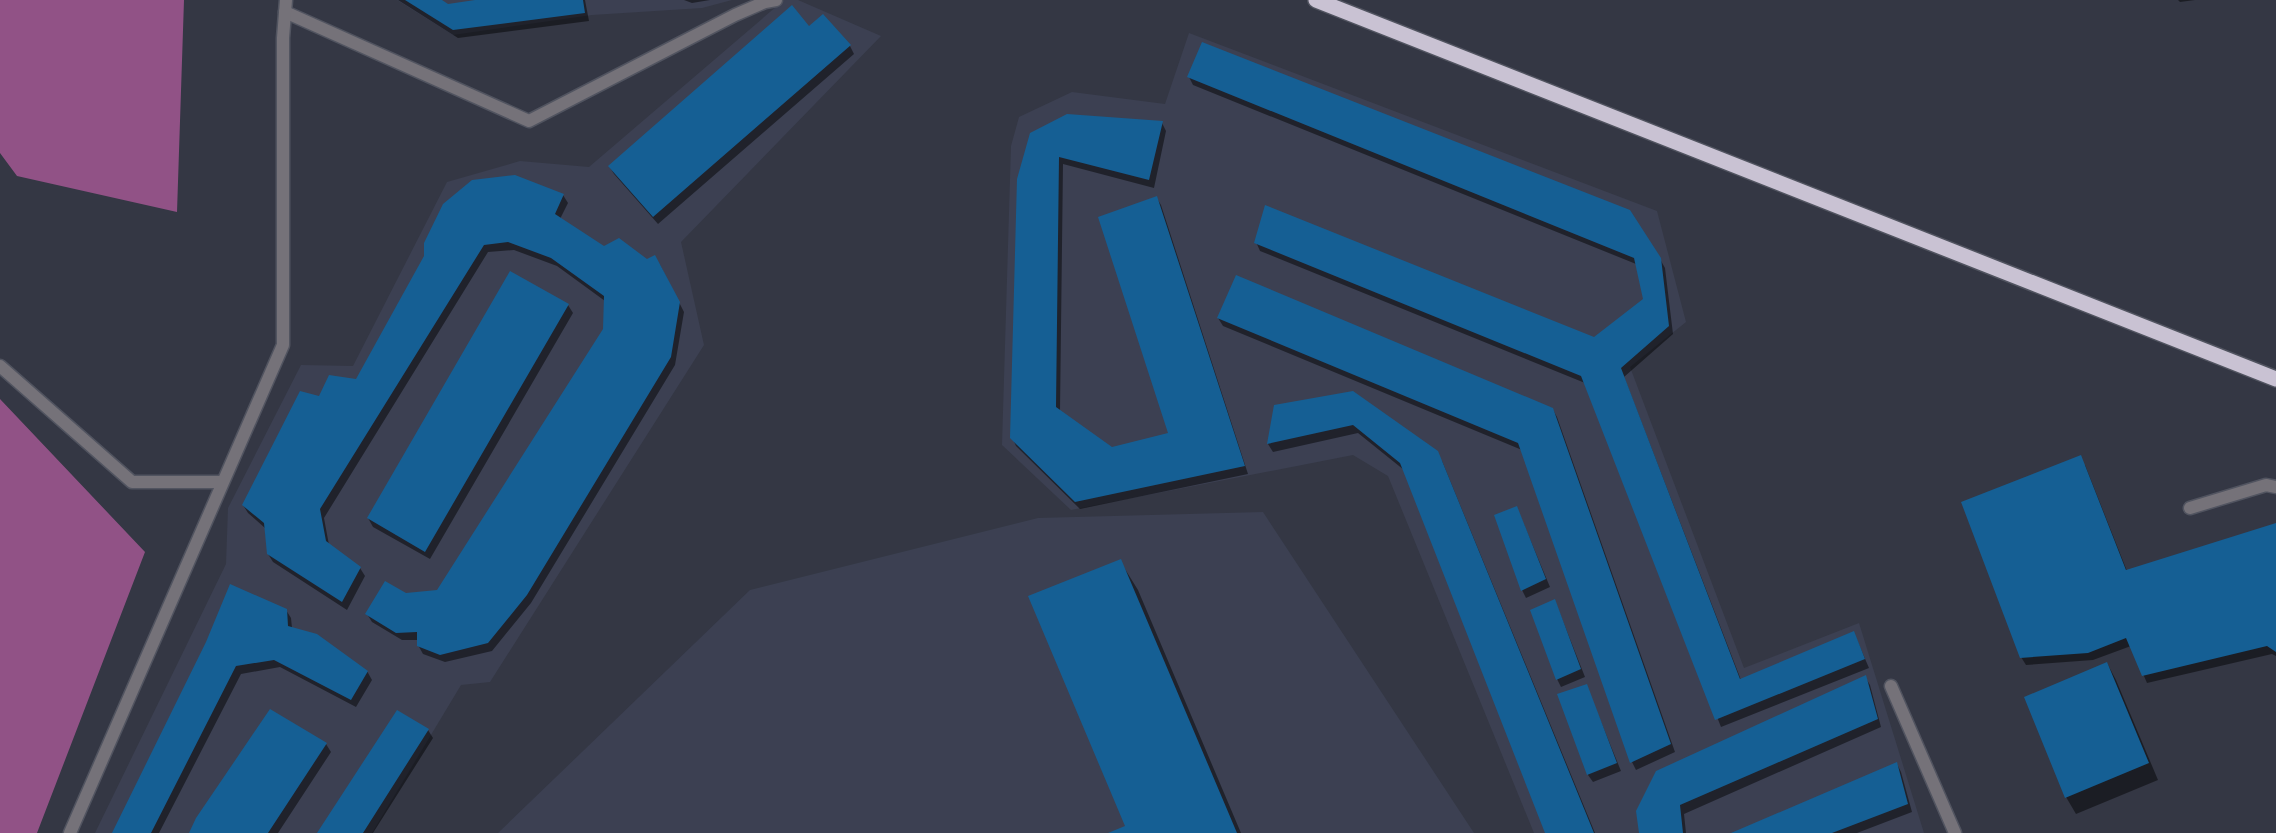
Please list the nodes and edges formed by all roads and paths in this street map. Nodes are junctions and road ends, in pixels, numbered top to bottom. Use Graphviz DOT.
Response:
graph roads {
  1 [pos="776,0"];
  2 [pos="1316,0"];
  3 [pos="285,6"];
  4 [pos="0,366"];
  5 [pos="2276,379"];
  6 [pos="223,482"];
  7 [pos="2276,486"];
  8 [pos="2190,508"];
  9 [pos="1891,686"];
  10 [pos="70,833"];
  11 [pos="1955,833"];
  1 -- 3 [label="street"];
  2 -- 5 [label="highway"];
  3 -- 6 [label="street"];
  4 -- 6 [label="street"];
  6 -- 10 [label="street"];
  7 -- 8 [label="street"];
  9 -- 11 [label="street"];
}
